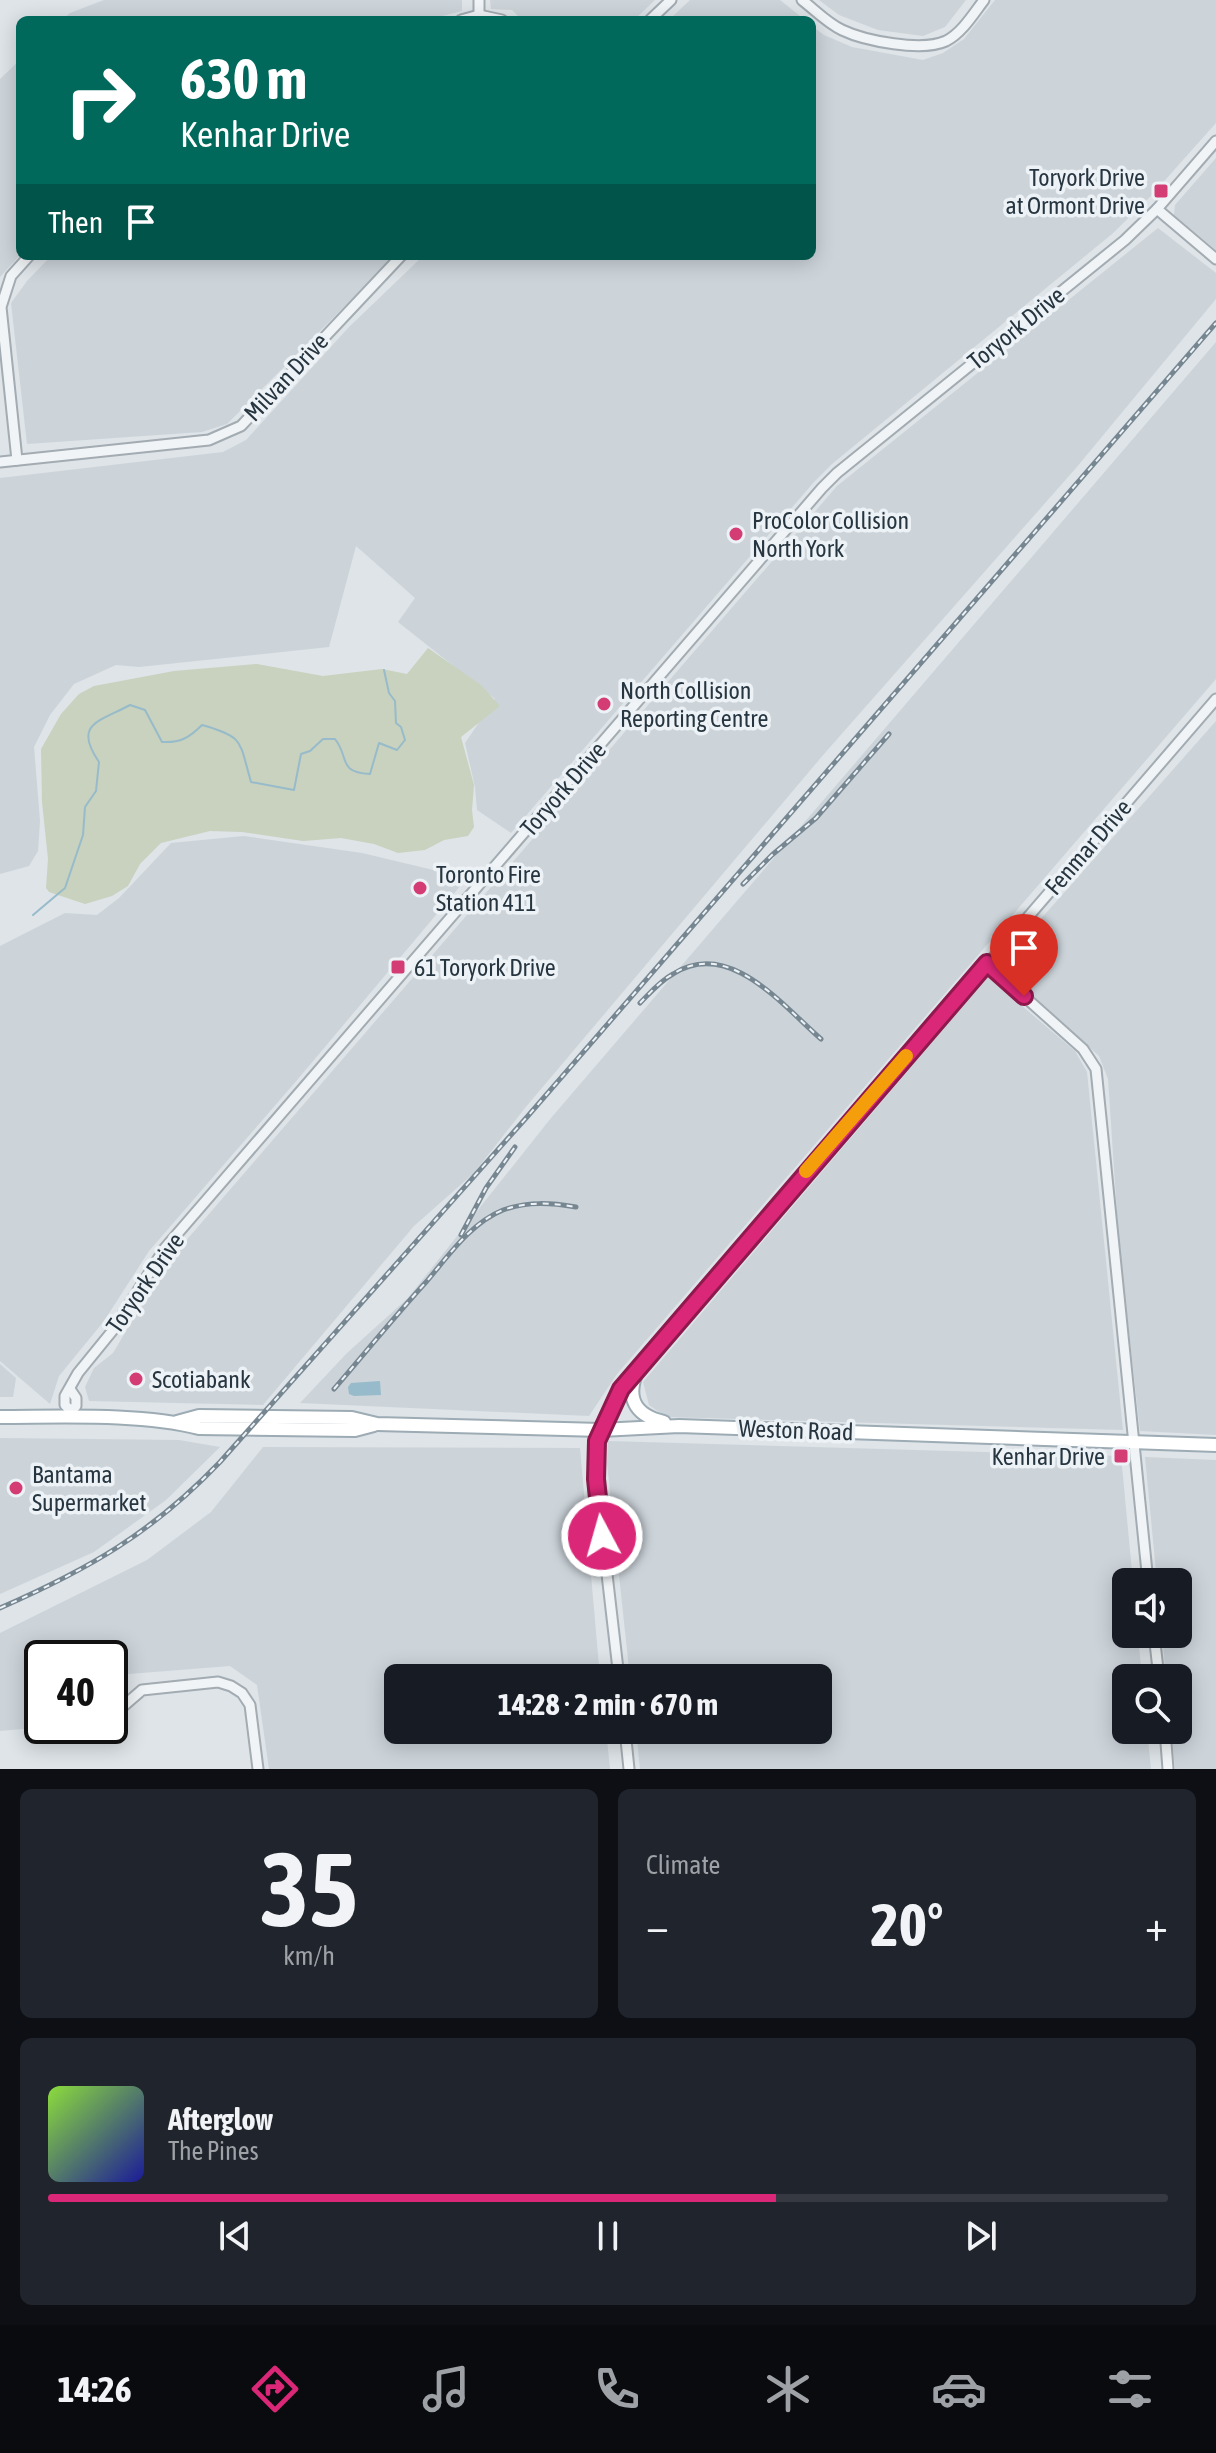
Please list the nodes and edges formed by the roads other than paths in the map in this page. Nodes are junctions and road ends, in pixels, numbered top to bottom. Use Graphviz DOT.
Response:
graph roads {
  1 [pos="479,0"];
  2 [pos="671,0"];
  3 [pos="802,0"];
  4 [pos="984,0"];
  5 [pos="479,15"];
  6 [pos="475,16"];
  7 [pos="484,16"];
  8 [pos="654,16"];
  9 [pos="1216,141"];
  10 [pos="1157,209"];
  11 [pos="1216,259"];
  12 [pos="25,260"];
  13 [pos="397,260"];
  14 [pos="17,460"];
  15 [pos="0,462"];
  16 [pos="1216,699"];
  17 [pos="987,963"];
  18 [pos="639,1367"];
  19 [pos="71,1414"];
  20 [pos="0,1417"];
  21 [pos="679,1426"];
  22 [pos="601,1430"];
  23 [pos="1134,1442"];
  24 [pos="1216,1445"];
  25 [pos="1147,1568"];
  26 [pos="617,1664"];
  27 [pos="128,1702"];
  28 [pos="626,1744"];
  29 [pos="1166,1744"];
  30 [pos="258,1769"];
  31 [pos="629,1769"];
  32 [pos="1168,1769"];
  1 -- 5 [label="street"];
  2 -- 8 [label="street"];
  3 -- 4 [label="street"];
  5 -- 6 [label="street"];
  5 -- 7 [label="street"];
  9 -- 10 [label="street, Toryork Drive"];
  10 -- 11 [label="street"];
  10 -- 19 [label="street, Toryork Drive"];
  12 -- 14 [label="street"];
  13 -- 14 [label="street, Milvan Drive"];
  14 -- 15 [label="street, Milvan Drive"];
  16 -- 17 [label="street, Fenmar Drive"];
  17 -- 18 [label="street, Fenmar Drive"];
  17 -- 23 [label="street"];
  18 -- 21 [label="main road"];
  18 -- 22 [label="street, Fenmar Drive"];
  19 -- 20 [label="main road, Weston Road"];
  19 -- 22 [label="main road, Weston Road"];
  21 -- 22 [label="main road, Weston Road"];
  21 -- 23 [label="main road, Weston Road"];
  22 -- 26 [label="street, Fenmar Drive"];
  23 -- 24 [label="main road, Weston Road"];
  23 -- 25 [label="street"];
  27 -- 30 [label="street"];
  28 -- 31 [label="street"];
  29 -- 32 [label="street"];
}
